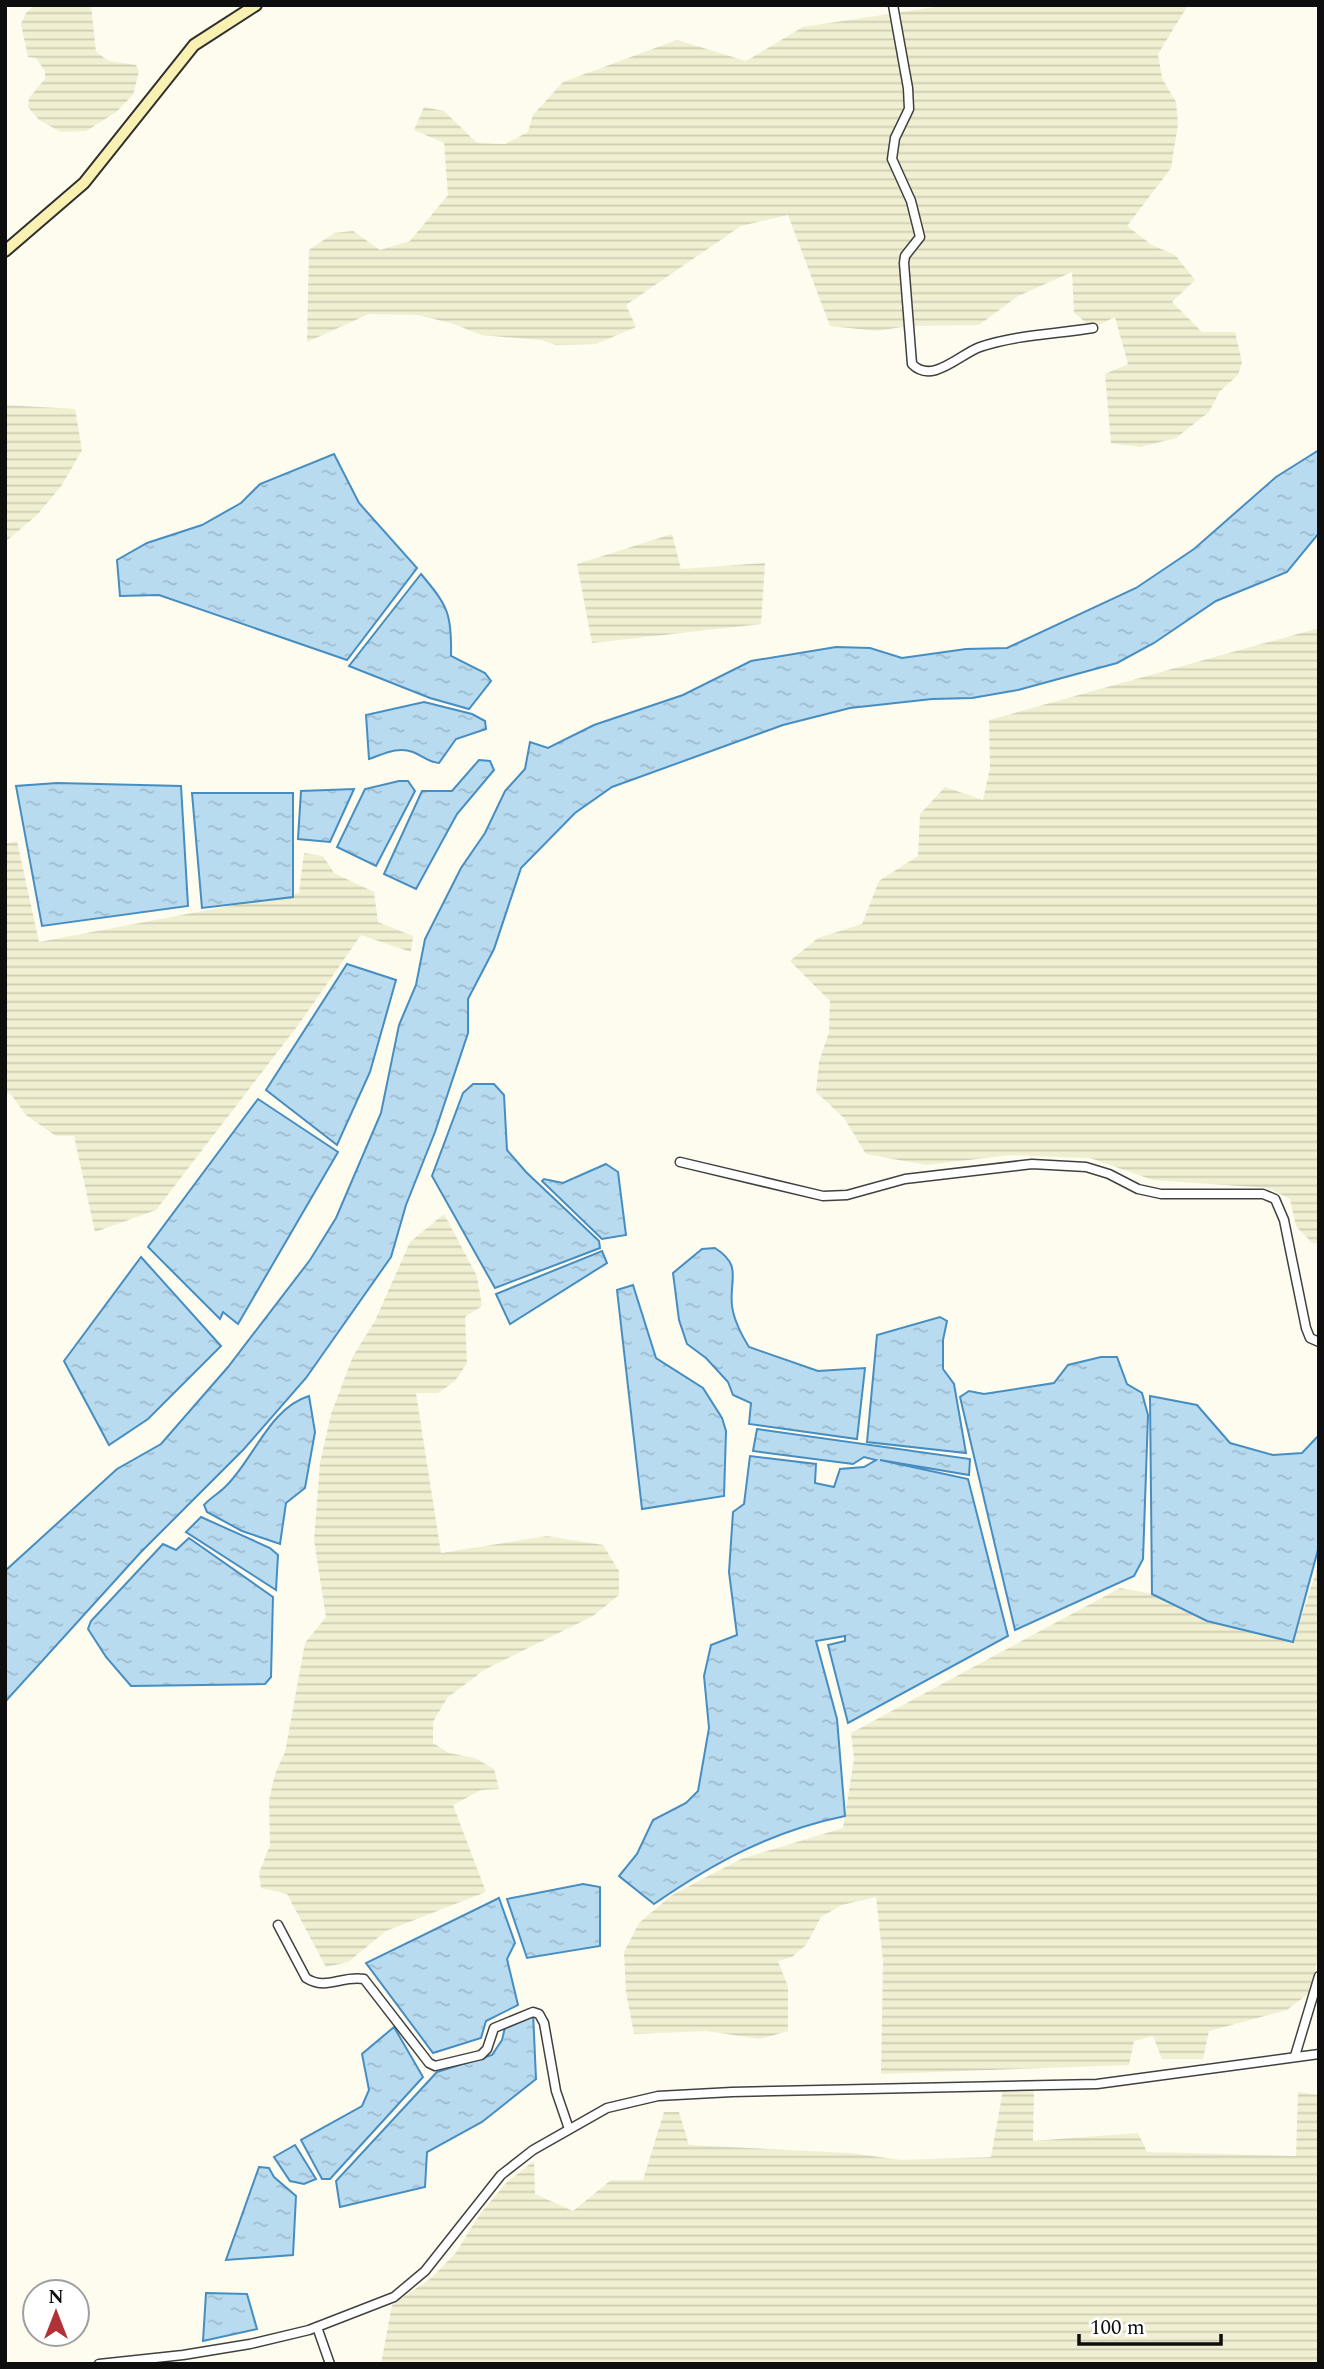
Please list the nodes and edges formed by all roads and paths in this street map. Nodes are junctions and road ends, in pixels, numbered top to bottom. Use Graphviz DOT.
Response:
graph roads {
  1 [pos="256,5"];
  2 [pos="893,5"];
  3 [pos="5,251"];
  4 [pos="1093,328"];
  5 [pos="680,1163"];
  6 [pos="1319,1342"];
  7 [pos="278,1925"];
  8 [pos="1319,1976"];
  9 [pos="1319,2054"];
  10 [pos="1295,2056"];
  11 [pos="569,2129"];
  12 [pos="317,2327"];
  13 [pos="99,2364"];
  14 [pos="330,2364"];
  1 -- 3 [label="street"];
  2 -- 4 [label="street"];
  5 -- 6 [label="street"];
  7 -- 11 [label="street"];
  8 -- 10 [label="street"];
  9 -- 10 [label="street"];
  10 -- 11 [label="street"];
  11 -- 12 [label="street"];
  12 -- 13 [label="street"];
  12 -- 14 [label="street"];
}
